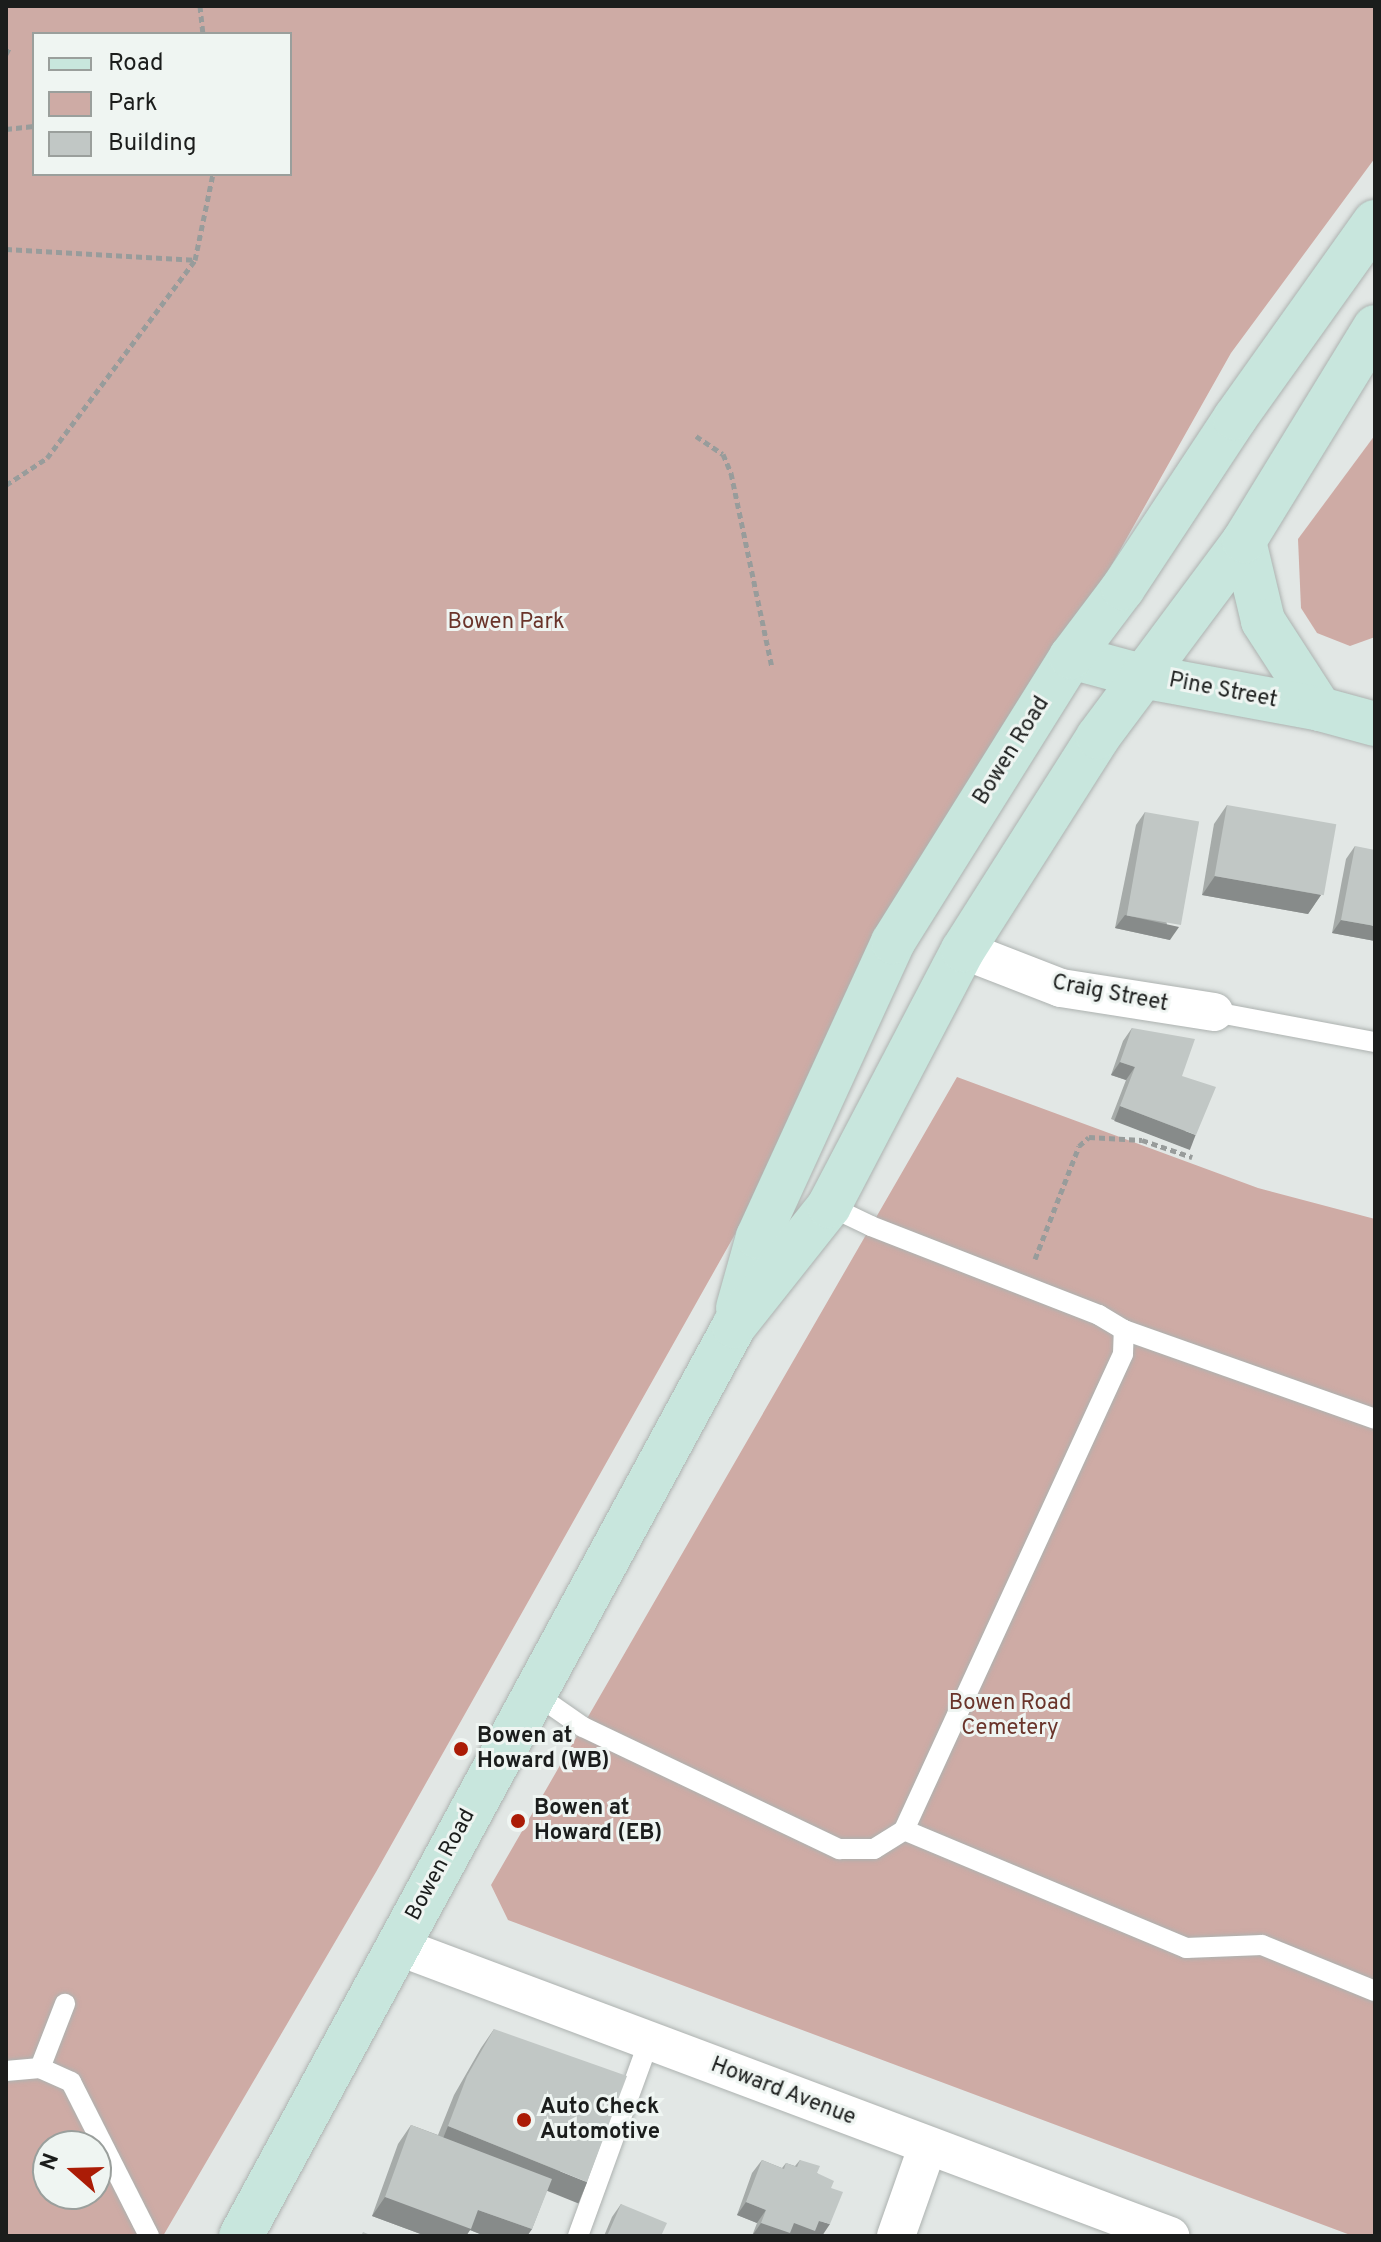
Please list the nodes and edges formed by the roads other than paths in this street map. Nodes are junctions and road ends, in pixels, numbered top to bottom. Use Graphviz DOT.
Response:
graph roads {
  1 [pos="1375,222"];
  2 [pos="1375,327"];
  3 [pos="1244,541"];
  4 [pos="1071,657"];
  5 [pos="1142,676"];
  6 [pos="1320,709"];
  7 [pos="1375,724"];
  8 [pos="963,950"];
  9 [pos="1214,1012"];
  10 [pos="1375,1042"];
  11 [pos="829,1206"];
  12 [pos="734,1326"];
  13 [pos="1124,1330"];
  14 [pos="1375,1419"];
  15 [pos="534,1693"];
  16 [pos="904,1830"];
  17 [pos="397,1946"];
  18 [pos="1375,1991"];
  19 [pos="65,2004"];
  20 [pos="649,2041"];
  21 [pos="40,2068"];
  22 [pos="6,2071"];
  23 [pos="927,2148"];
  24 [pos="149,2236"];
  25 [pos="241,2236"];
  26 [pos="578,2236"];
  27 [pos="896,2236"];
  28 [pos="1170,2236"];
  1 -- 4 [label="main road, Bowen Road"];
  2 -- 3 [label="main road, Bowen Road"];
  3 -- 5 [label="main road, Bowen Road"];
  3 -- 6 [label="main road"];
  4 -- 5 [label="main road, Pine Street"];
  4 -- 12 [label="main road, Bowen Road"];
  5 -- 6 [label="main road, Pine Street"];
  5 -- 8 [label="main road, Bowen Road"];
  6 -- 7 [label="main road, Pine Street"];
  8 -- 9 [label="street, Craig Street"];
  8 -- 11 [label="main road, Bowen Road"];
  9 -- 10 [label="lane"];
  11 -- 12 [label="main road, Bowen Road"];
  11 -- 13 [label="lane"];
  12 -- 15 [label="main road, Bowen Road"];
  13 -- 14 [label="lane"];
  13 -- 16 [label="lane"];
  15 -- 16 [label="lane"];
  15 -- 17 [label="main road, Bowen Road"];
  16 -- 18 [label="lane"];
  17 -- 20 [label="street, Howard Avenue"];
  17 -- 25 [label="main road, Bowen Road"];
  19 -- 21 [label="lane"];
  20 -- 23 [label="street, Howard Avenue"];
  20 -- 26 [label="lane"];
  21 -- 22 [label="lane"];
  21 -- 24 [label="lane"];
  23 -- 27 [label="street"];
  23 -- 28 [label="street, Howard Avenue"];
}
